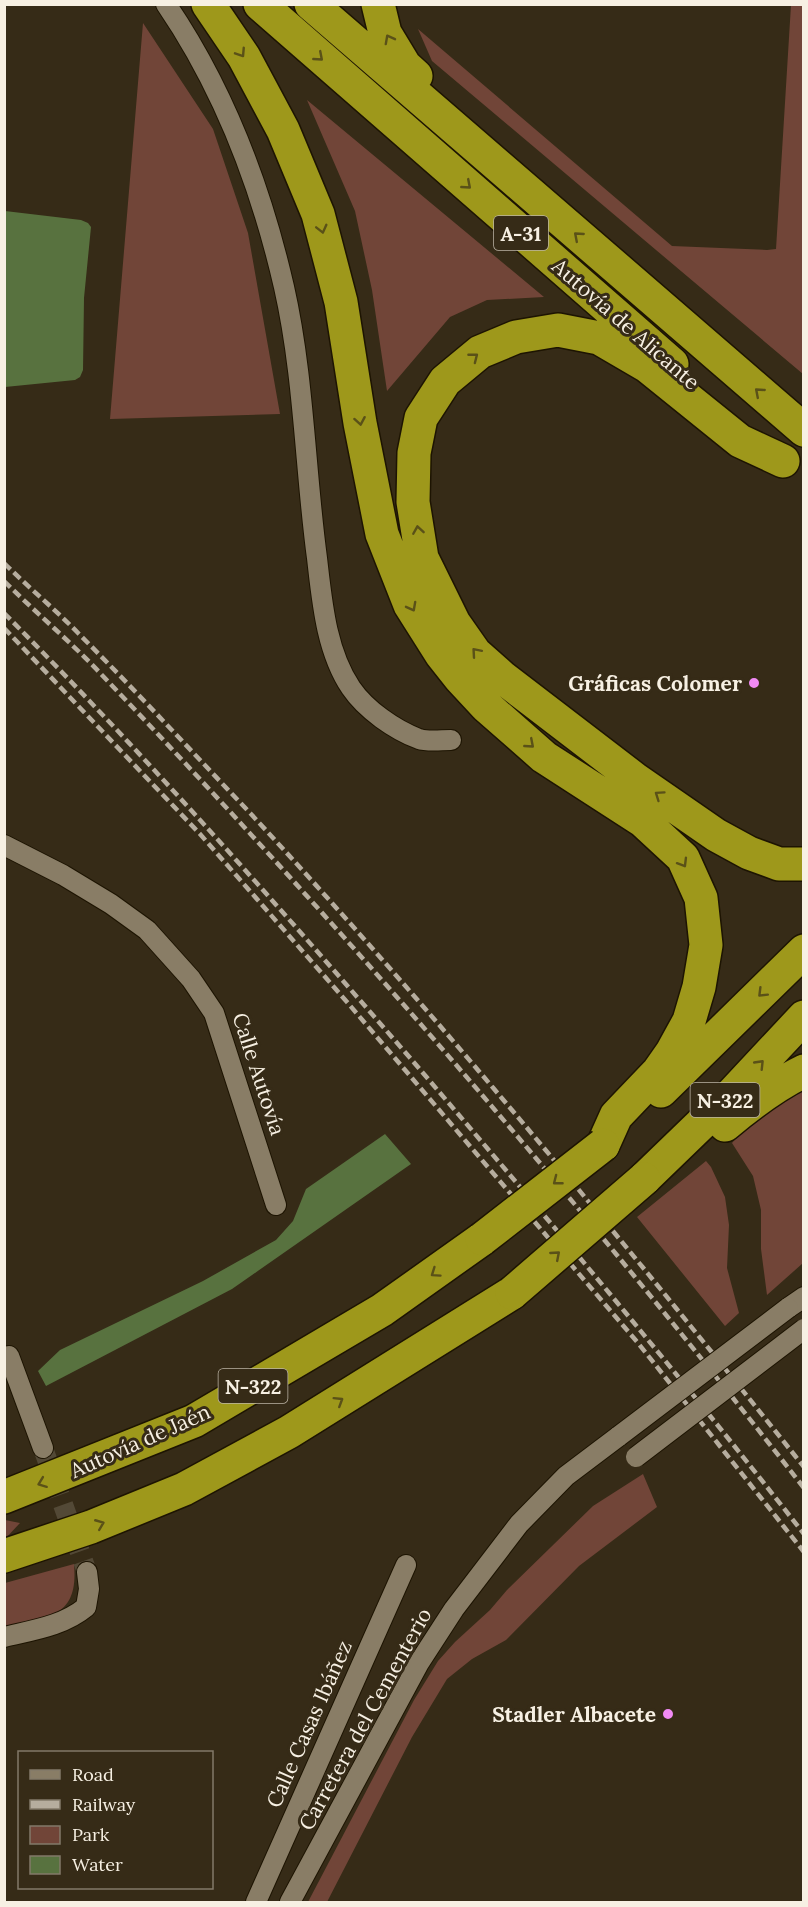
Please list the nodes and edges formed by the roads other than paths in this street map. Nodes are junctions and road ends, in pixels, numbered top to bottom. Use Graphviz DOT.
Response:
graph roads {
  1 [pos="166,4"];
  2 [pos="208,4"];
  3 [pos="260,4"];
  4 [pos="311,4"];
  5 [pos="378,4"];
  6 [pos="477,148"];
  7 [pos="804,430"];
  8 [pos="793,469"];
  9 [pos="451,740"];
  10 [pos="4,845"];
  11 [pos="804,864"];
  12 [pos="804,951"];
  13 [pos="804,1017"];
  14 [pos="804,1071"];
  15 [pos="603,1145"];
  16 [pos="644,1179"];
  17 [pos="276,1205"];
  18 [pos="796,1302"];
  19 [pos="804,1329"];
  20 [pos="7,1357"];
  21 [pos="42,1448"];
  22 [pos="636,1457"];
  23 [pos="4,1497"];
  24 [pos="4,1556"];
  25 [pos="406,1565"];
  26 [pos="87,1572"];
  27 [pos="4,1637"];
  28 [pos="256,1902"];
  29 [pos="290,1902"];
  1 -- 9 [label="street"];
  2 -- 15 [label="highway, one-way"];
  3 -- 8 [label="highway, Autovía de Alicante / A-31, one-way"];
  4 -- 6 [label="highway, Autovía de Alicante / A-31"];
  6 -- 5 [label="highway, one-way"];
  7 -- 6 [label="highway, Autovía de Alicante / A-31, one-way"];
  11 -- 8 [label="highway, one-way"];
  10 -- 17 [label="street, Calle Autovía"];
  12 -- 15 [label="highway, N-322, one-way"];
  16 -- 13 [label="highway, N-322, one-way"];
  14 -- 16 [label="highway"];
  15 -- 23 [label="highway, Autovía de Jaén / N-322, one-way, bridge"];
  24 -- 16 [label="highway, N-322, one-way, bridge"];
  18 -- 29 [label="street, Carretera del Cementerio, bridge"];
  19 -- 22 [label="street, bridge"];
  20 -- 21 [label="street"];
  25 -- 28 [label="street, Calle Casas Ibáñez"];
  26 -- 27 [label="street"];
}
